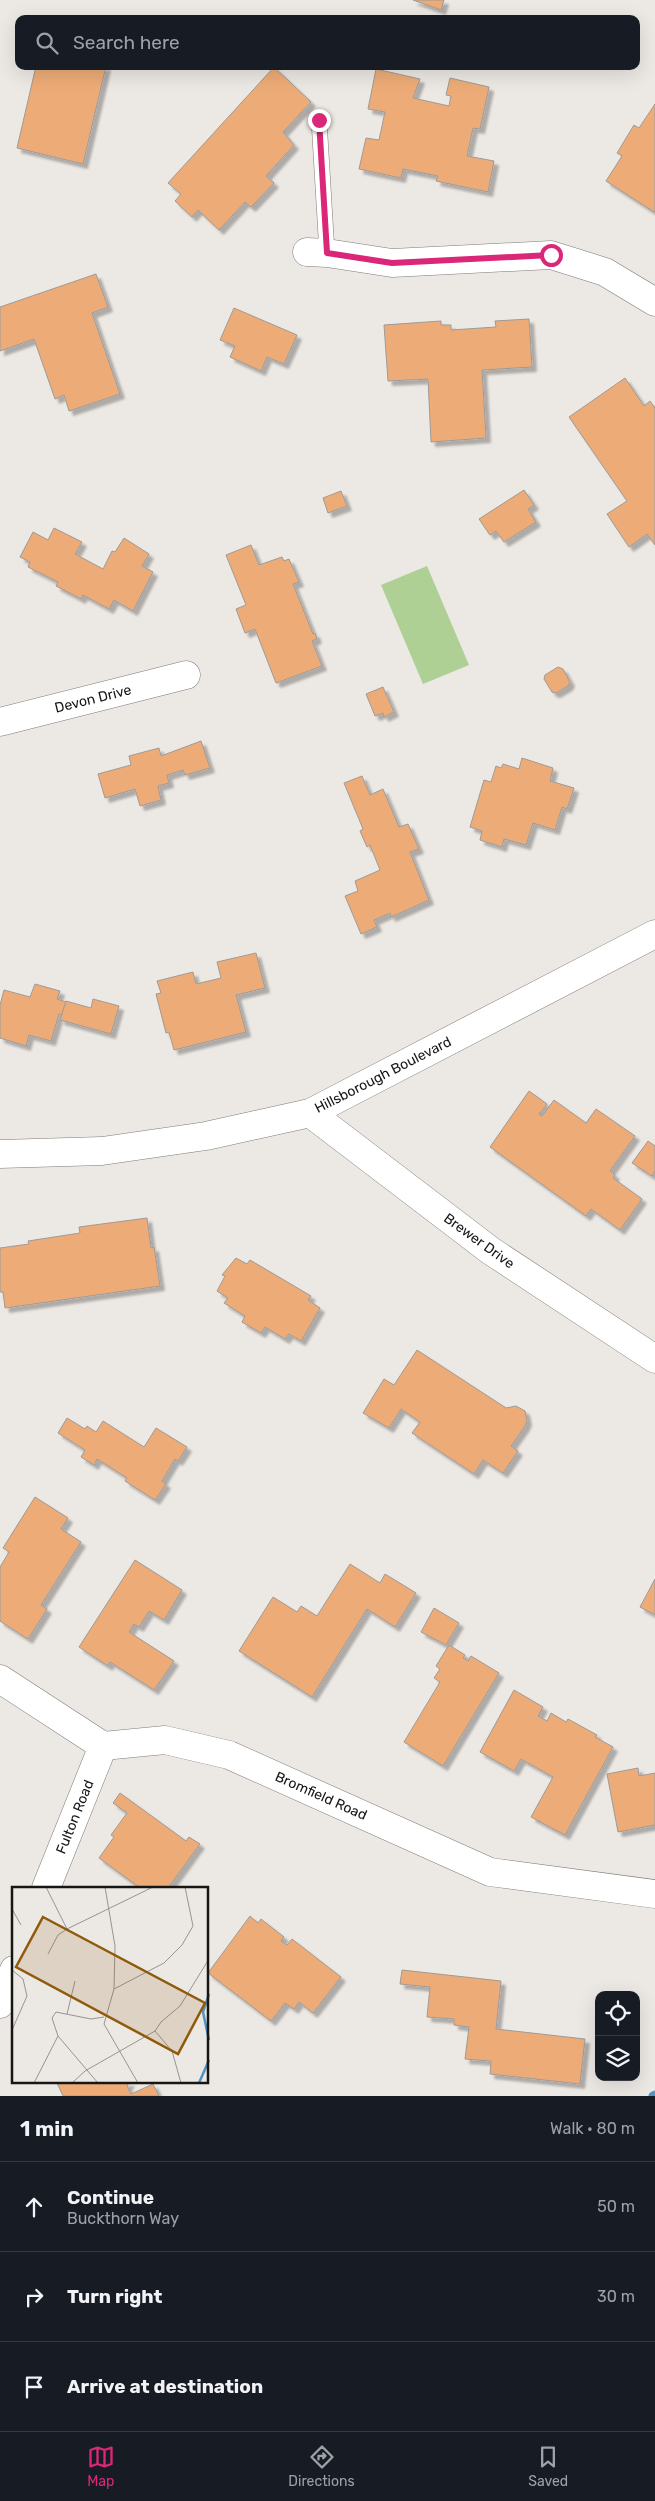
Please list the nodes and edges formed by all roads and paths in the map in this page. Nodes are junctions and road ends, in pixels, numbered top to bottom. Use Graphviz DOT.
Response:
graph roads {
  1 [pos="319,120"];
  2 [pos="317,253"];
  3 [pos="655,302"];
  4 [pos="186,675"];
  5 [pos="0,722"];
  6 [pos="655,934"];
  7 [pos="310,1113"];
  8 [pos="0,1154"];
  9 [pos="655,1359"];
  10 [pos="0,1679"];
  11 [pos="103,1746"];
  12 [pos="46,1887"];
  13 [pos="655,1894"];
  14 [pos="12,1975"];
  15 [pos="0,2004"];
  1 -- 2 [label="lane"];
  2 -- 3 [label="street"];
  4 -- 5 [label="street, Devon Drive"];
  6 -- 7 [label="street, Hillsborough Boulevard"];
  7 -- 8 [label="street, Hillsborough Boulevard"];
  7 -- 9 [label="street, Brewer Drive"];
  10 -- 11 [label="street"];
  11 -- 12 [label="street, Fulton Road"];
  11 -- 13 [label="street, Bromfield Road"];
  14 -- 15 [label="street"];
}
